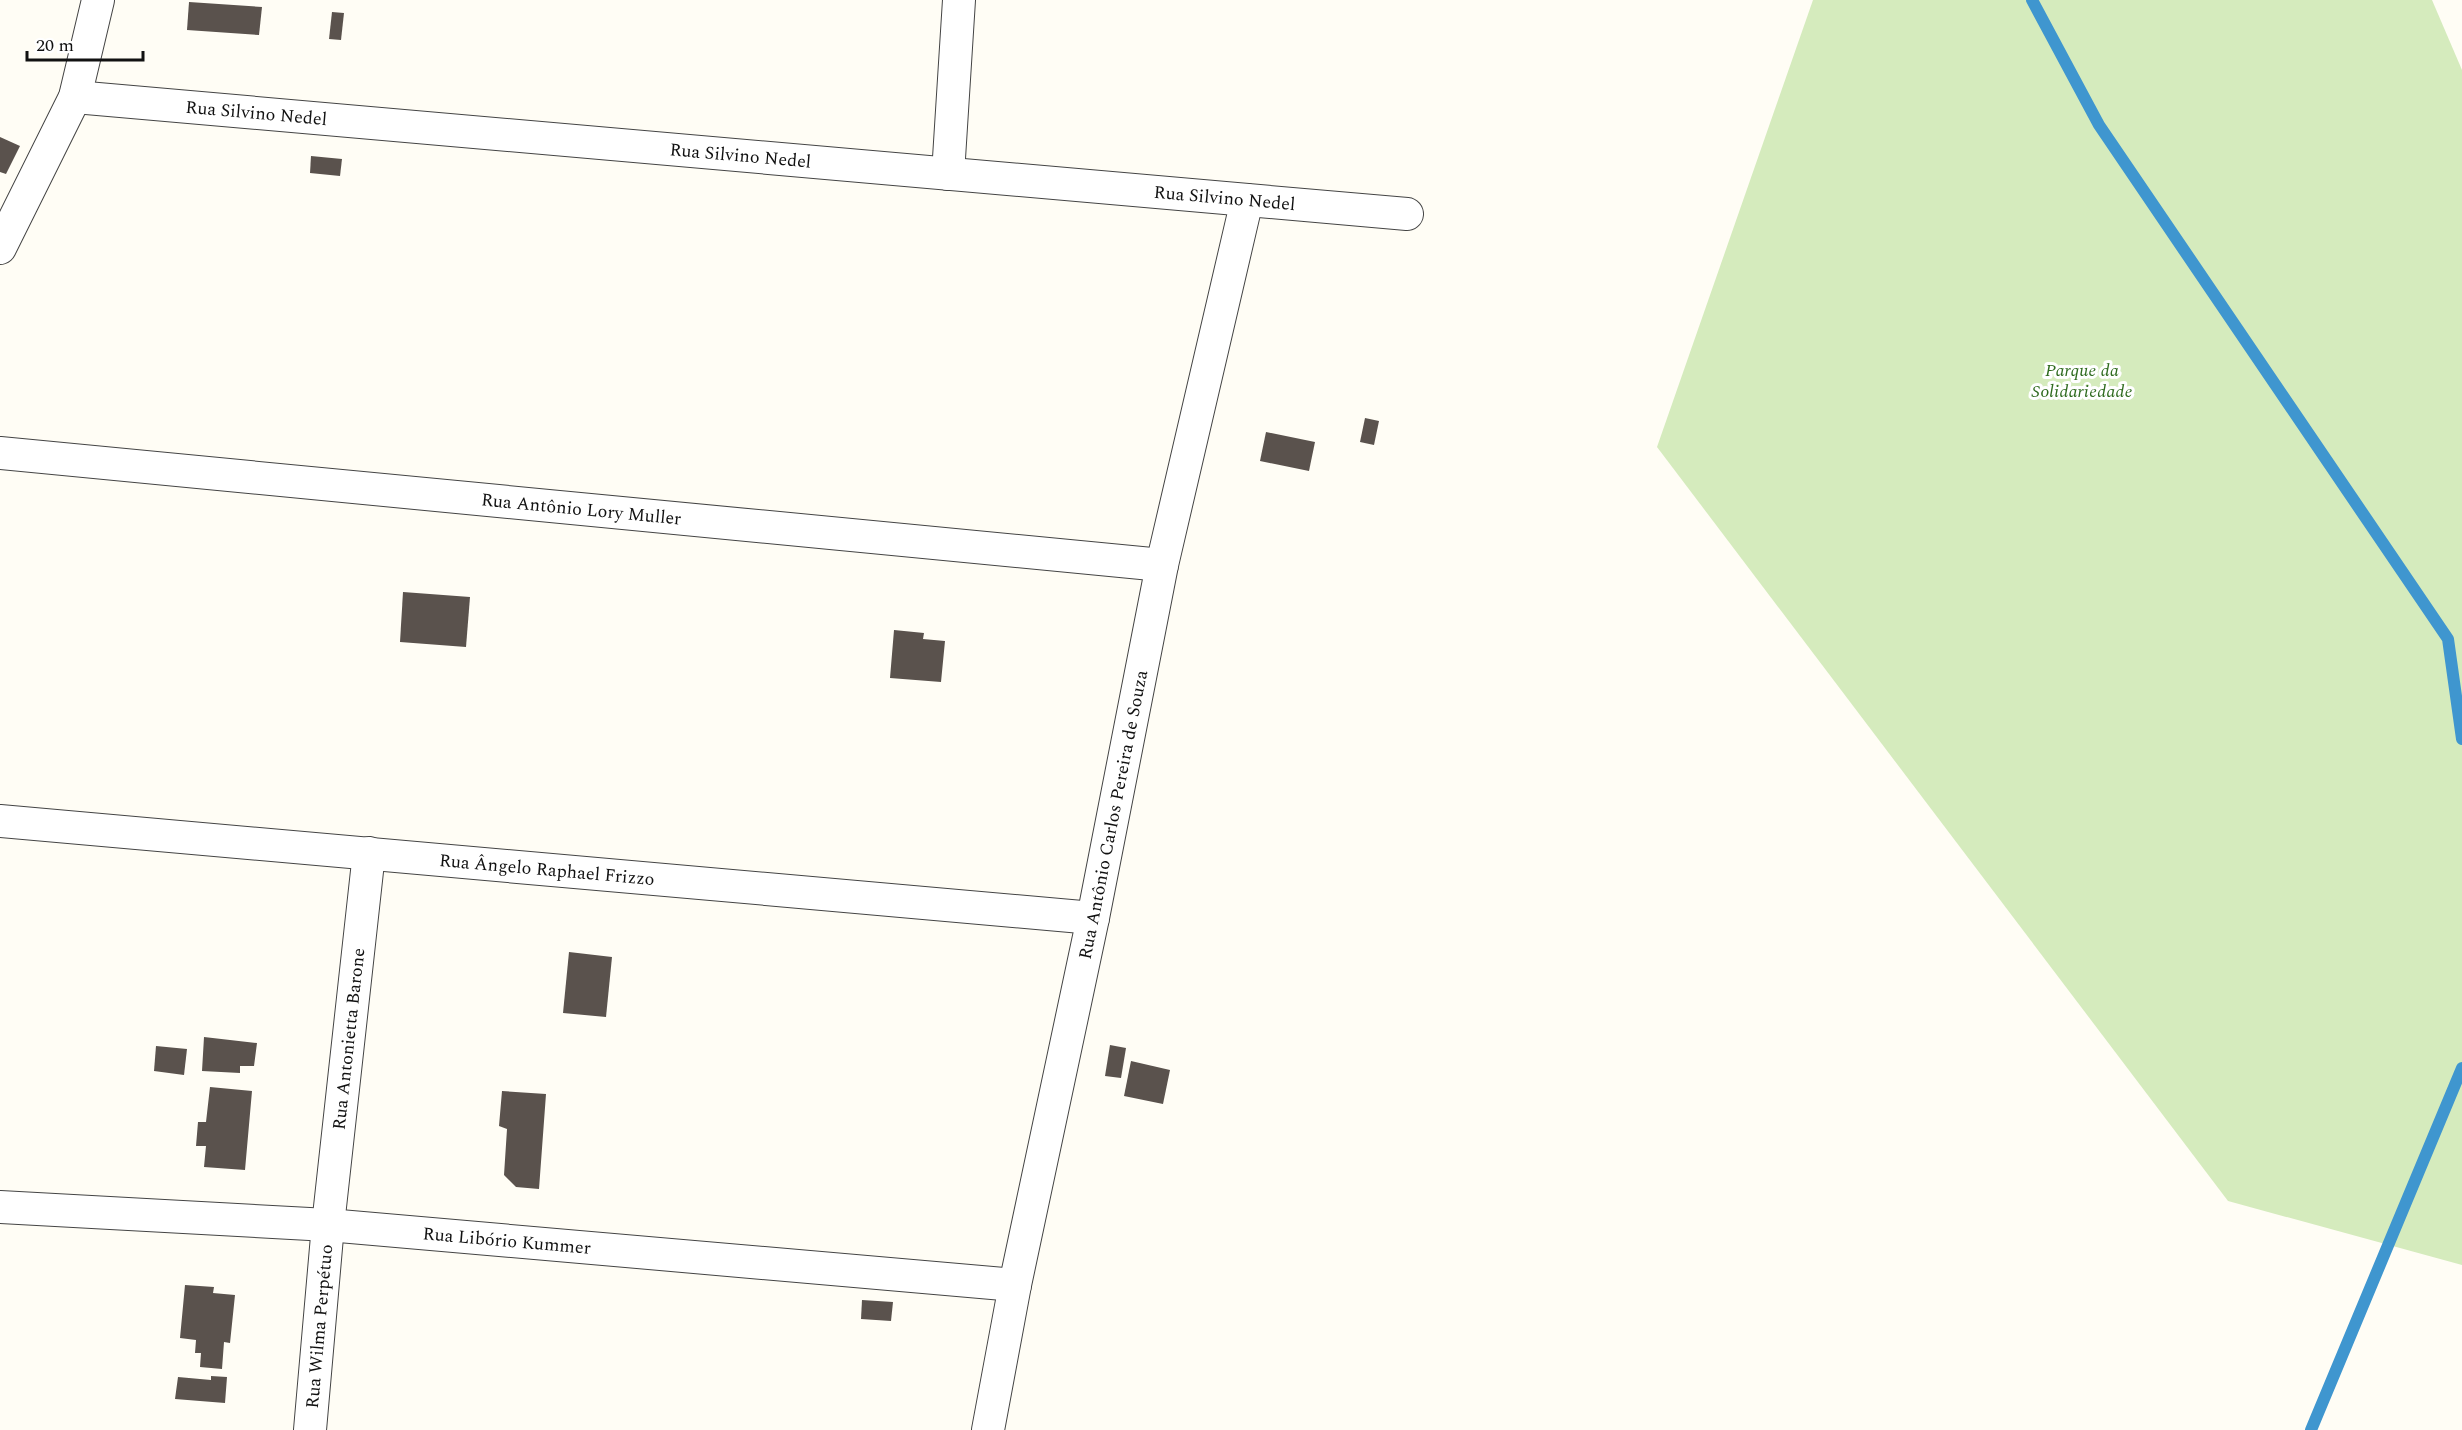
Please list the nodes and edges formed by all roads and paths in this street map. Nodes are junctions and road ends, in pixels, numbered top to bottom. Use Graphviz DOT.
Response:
graph roads {
  1 [pos="98,0"];
  2 [pos="959,0"];
  3 [pos="75,97"];
  4 [pos="948,174"];
  5 [pos="1247,200"];
  6 [pos="1407,214"];
  7 [pos="0,248"];
  8 [pos="0,453"];
  9 [pos="1162,565"];
  10 [pos="0,820"];
  11 [pos="369,853"];
  12 [pos="1093,918"];
  13 [pos="0,1207"];
  14 [pos="328,1225"];
  15 [pos="1015,1285"];
  16 [pos="310,1430"];
  17 [pos="988,1430"];
  1 -- 3 [label="street"];
  2 -- 4 [label="street"];
  3 -- 4 [label="street, Rua Silvino Nedel"];
  3 -- 7 [label="street"];
  4 -- 5 [label="street, Rua Silvino Nedel"];
  5 -- 6 [label="street, Rua Silvino Nedel"];
  5 -- 9 [label="street, Rua Antônio Carlos Pereira de Souza"];
  8 -- 9 [label="street, Rua Antônio Lory Muller"];
  9 -- 12 [label="street, Rua Antônio Carlos Pereira de Souza"];
  10 -- 11 [label="street, Rua Ângelo Raphael Frizzo"];
  11 -- 12 [label="street, Rua Ângelo Raphael Frizzo"];
  11 -- 14 [label="street, Rua Antonietta Barone"];
  12 -- 15 [label="street, Rua Antônio Carlos Pereira de Souza"];
  13 -- 14 [label="street, Rua Libório Kummer"];
  14 -- 15 [label="street, Rua Libório Kummer"];
  14 -- 16 [label="street, Rua Wilma Perpétuo"];
  15 -- 17 [label="street, Rua Antônio Carlos Pereira de Souza"];
}
